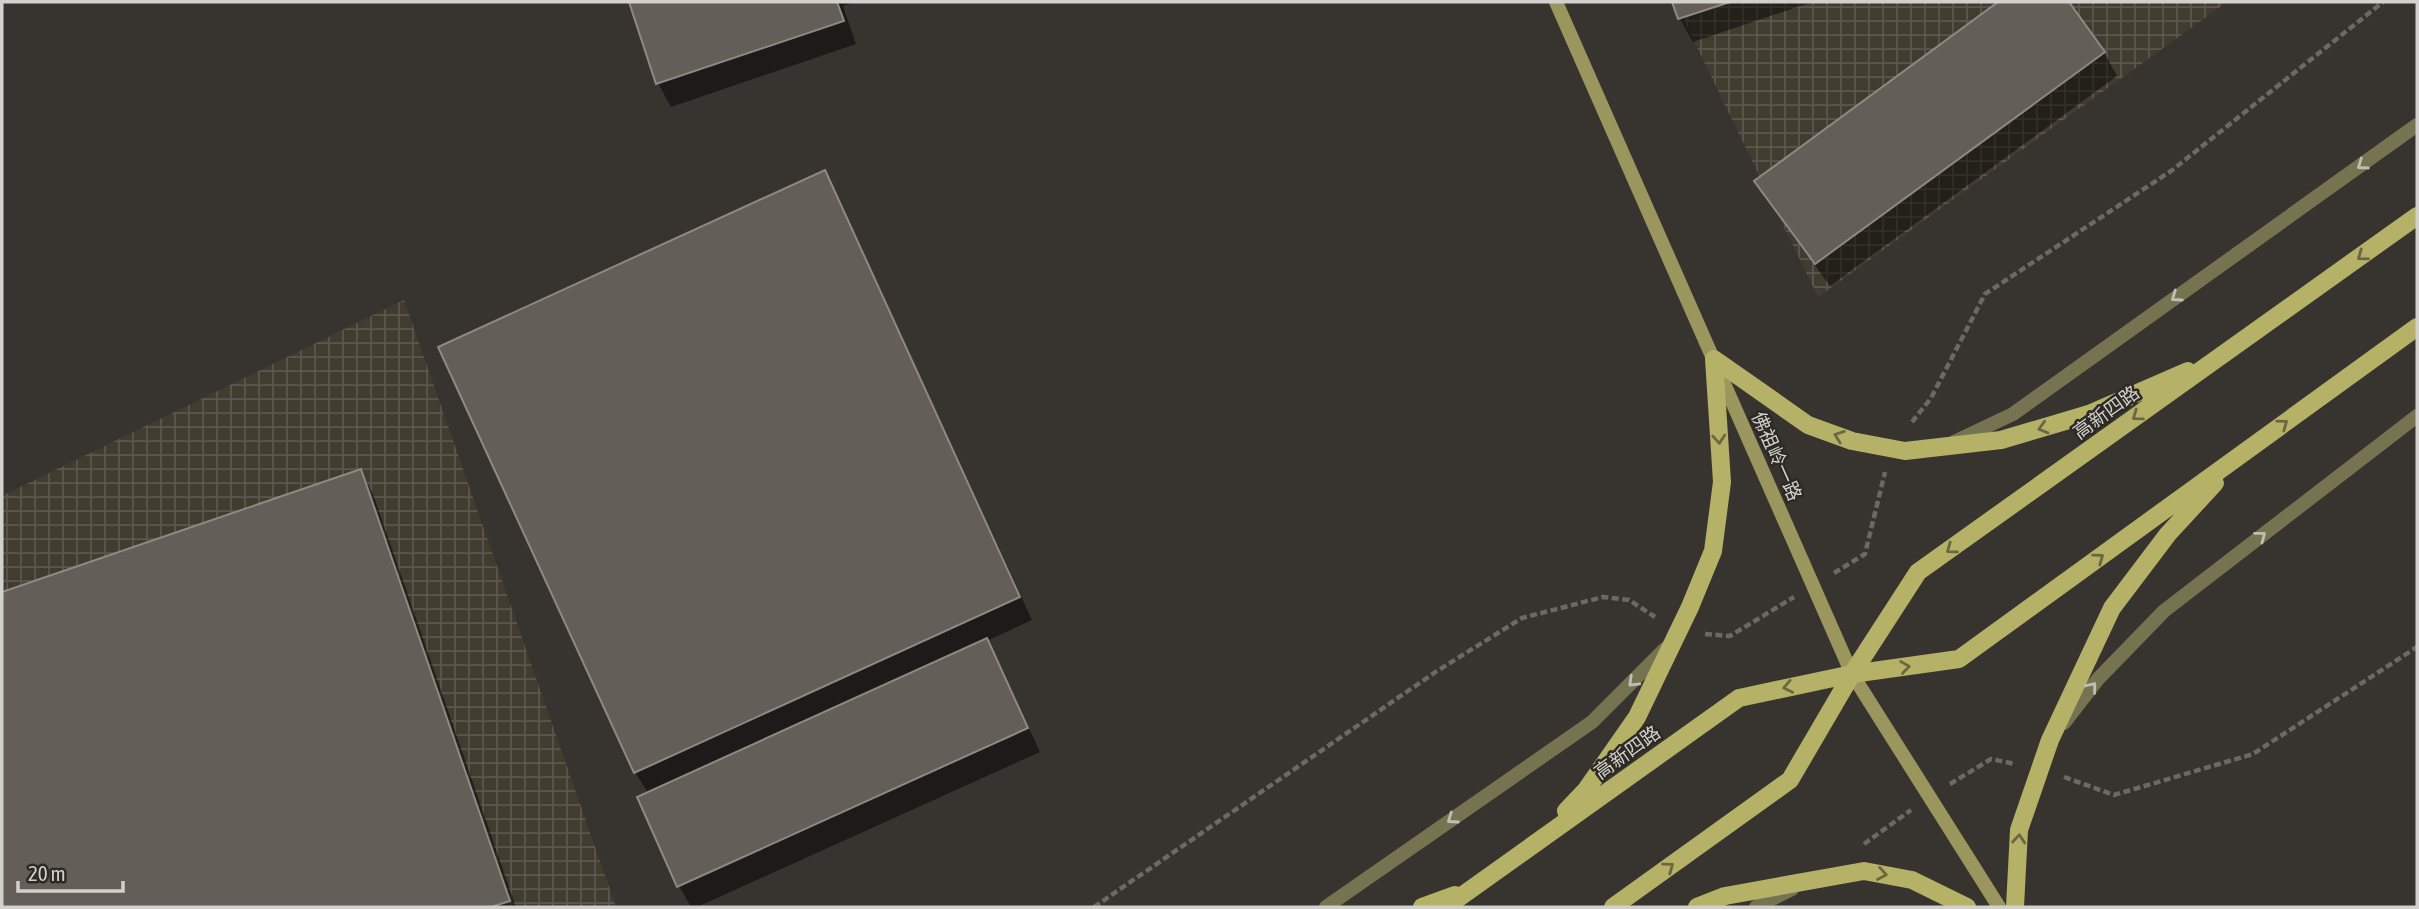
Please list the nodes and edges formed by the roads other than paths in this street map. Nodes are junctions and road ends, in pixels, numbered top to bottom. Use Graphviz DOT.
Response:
graph roads {
  1 [pos="1556,2"];
  2 [pos="2417,125"];
  3 [pos="2417,216"];
  4 [pos="2417,327"];
  5 [pos="2220,357"];
  6 [pos="1714,359"];
  7 [pos="2417,416"];
  8 [pos="1905,451"];
  9 [pos="2241,455"];
  10 [pos="1678,631"];
  11 [pos="1852,674"];
  12 [pos="2050,740"];
  13 [pos="1531,846"];
  14 [pos="1815,879"];
  15 [pos="1472,889"];
  16 [pos="1326,907"];
  17 [pos="1422,907"];
  18 [pos="1446,907"];
  19 [pos="1613,907"];
  20 [pos="1698,907"];
  21 [pos="1756,907"];
  22 [pos="1967,907"];
  23 [pos="1999,907"];
  24 [pos="2015,907"];
  1 -- 6 [label="street, 佛祖岭一路"];
  2 -- 8 [label="lane, one-way"];
  3 -- 5 [label="main road, 高新四路, one-way"];
  9 -- 4 [label="main road, 高新四路, one-way"];
  5 -- 8 [label="main road, one-way"];
  5 -- 11 [label="main road, 高新四路, one-way"];
  8 -- 6 [label="main road, one-way"];
  6 -- 10 [label="main road, one-way"];
  6 -- 11 [label="street, 佛祖岭一路"];
  12 -- 7 [label="lane, one-way"];
  11 -- 9 [label="main road, 高新四路, one-way"];
  9 -- 12 [label="main road"];
  10 -- 13 [label="main road"];
  10 -- 16 [label="lane, one-way"];
  11 -- 13 [label="main road, 高新四路, one-way"];
  19 -- 11 [label="main road, 高新四路, one-way"];
  11 -- 23 [label="street, 佛祖岭一路"];
  24 -- 12 [label="main road, one-way"];
  13 -- 15 [label="main road, 高新四路"];
  14 -- 20 [label="main road"];
  14 -- 21 [label="lane"];
  14 -- 22 [label="main road, one-way"];
  15 -- 17 [label="main road"];
  15 -- 18 [label="main road, 高新四路"];
}
